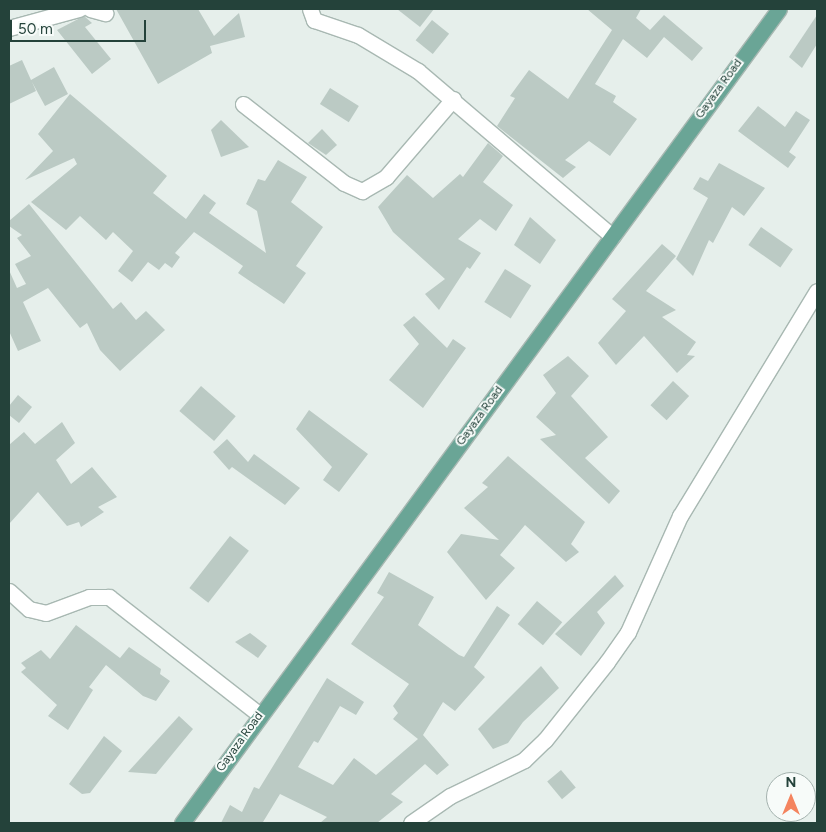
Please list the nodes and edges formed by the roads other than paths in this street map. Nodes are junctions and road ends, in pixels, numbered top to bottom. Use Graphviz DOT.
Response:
graph roads {
  1 [pos="79,9"];
  2 [pos="90,9"];
  3 [pos="310,9"];
  4 [pos="779,9"];
  5 [pos="105,13"];
  6 [pos="9,28"];
  7 [pos="453,99"];
  8 [pos="243,104"];
  9 [pos="612,236"];
  10 [pos="817,291"];
  11 [pos="9,591"];
  12 [pos="260,715"];
  13 [pos="182,823"];
  14 [pos="411,823"];
  1 -- 6 [label="street"];
  2 -- 5 [label="street"];
  3 -- 7 [label="street"];
  4 -- 9 [label="main road, Gayaza Road"];
  7 -- 8 [label="street"];
  7 -- 9 [label="street"];
  9 -- 12 [label="main road, Gayaza Road"];
  10 -- 14 [label="street"];
  11 -- 12 [label="street"];
  12 -- 13 [label="main road, Gayaza Road"];
}
